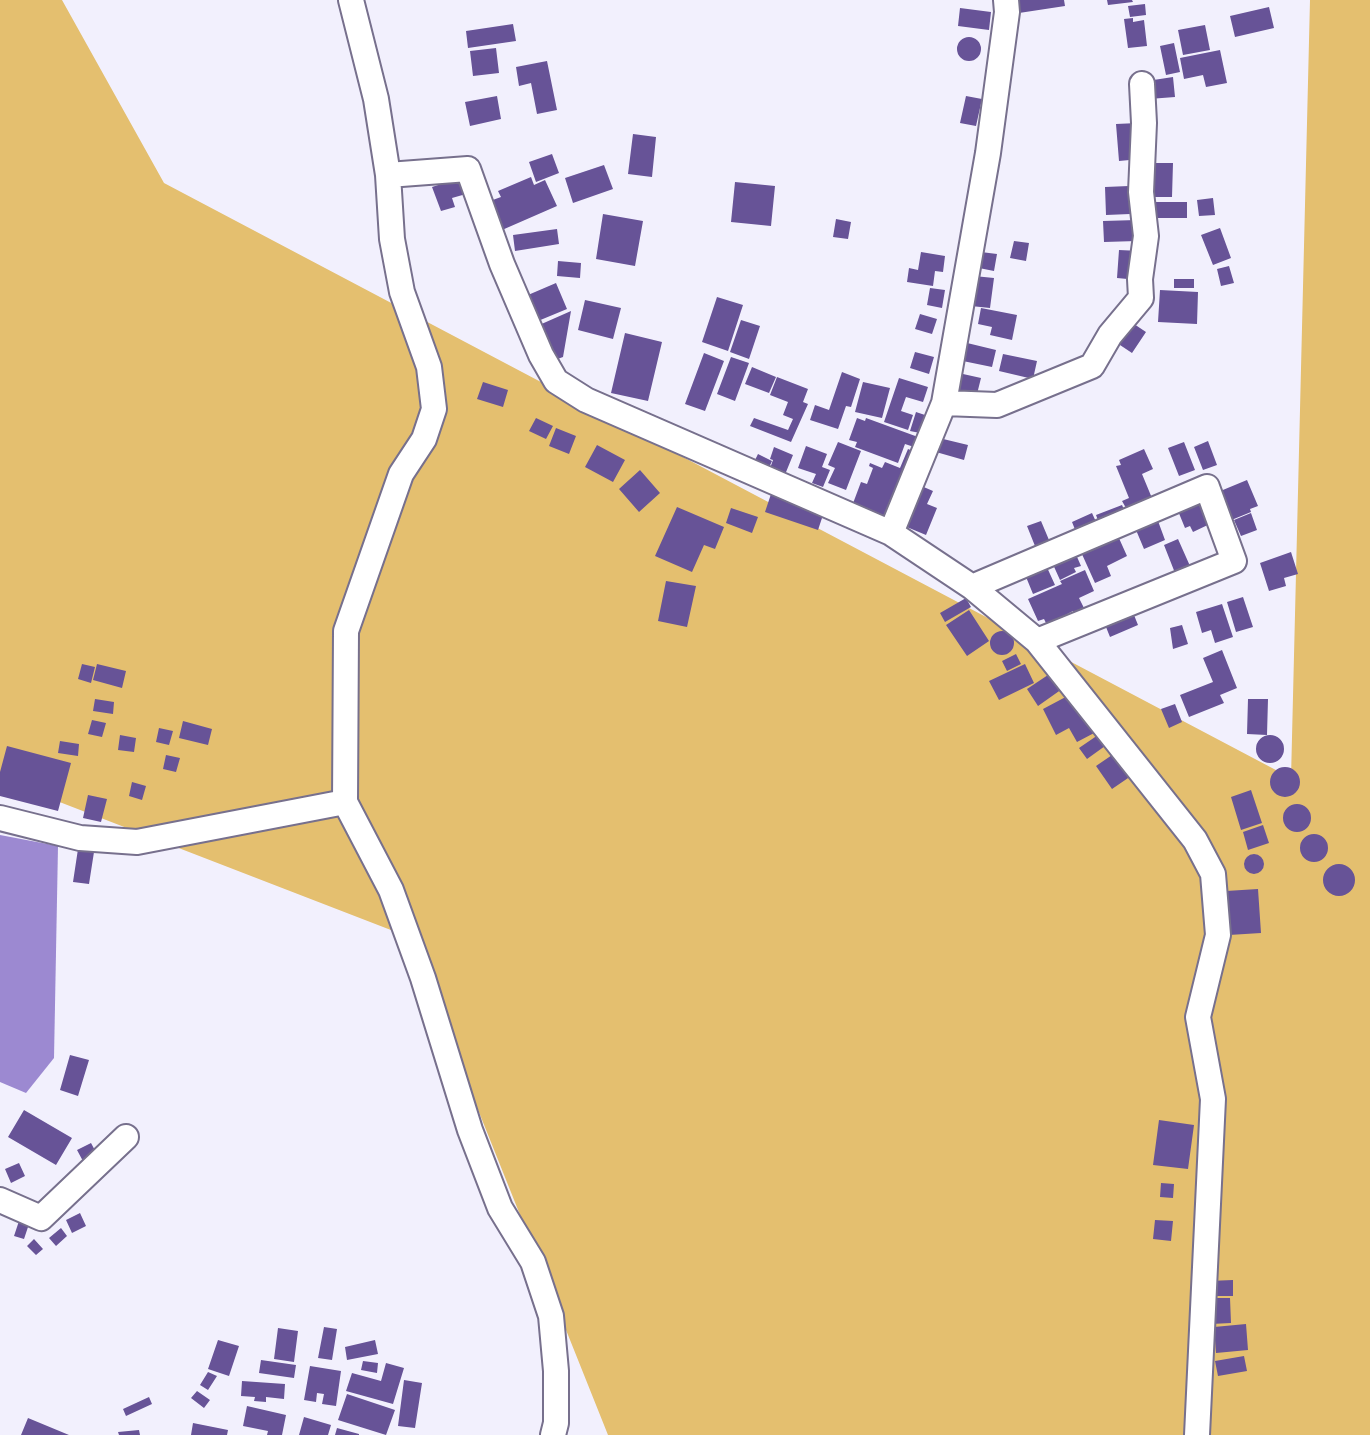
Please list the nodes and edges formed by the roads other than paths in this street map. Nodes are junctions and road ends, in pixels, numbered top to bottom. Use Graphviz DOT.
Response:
graph roads {
  1 [pos="351,0"];
  2 [pos="1006,0"];
  3 [pos="1142,84"];
  4 [pos="388,175"];
  5 [pos="944,403"];
  6 [pos="891,533"];
  7 [pos="972,587"];
  8 [pos="1037,641"];
  9 [pos="345,802"];
  10 [pos="0,818"];
  11 [pos="126,1137"];
  12 [pos="0,1200"];
  13 [pos="553,1435"];
  14 [pos="1197,1435"];
  1 -- 4 [label="street"];
  2 -- 5 [label="street"];
  3 -- 5 [label="street"];
  4 -- 6 [label="street"];
  4 -- 9 [label="street"];
  5 -- 6 [label="street"];
  6 -- 7 [label="street"];
  7 -- 8 [label="street"];
  7 -- 8 [label="street"];
  8 -- 14 [label="street"];
  9 -- 10 [label="street"];
  9 -- 13 [label="street"];
  11 -- 12 [label="street"];
}
